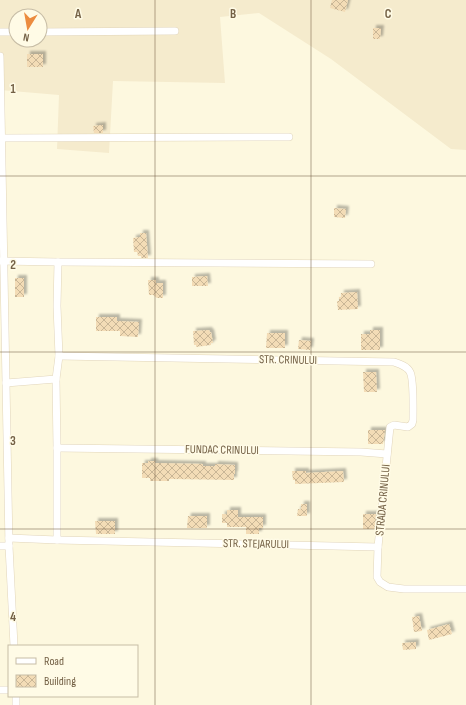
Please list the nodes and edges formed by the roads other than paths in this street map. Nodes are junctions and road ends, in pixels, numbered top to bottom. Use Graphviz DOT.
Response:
graph roads {
  1 [pos="175,31"];
  2 [pos="48,32"];
  3 [pos="0,56"];
  4 [pos="289,137"];
  5 [pos="1,139"];
  6 [pos="2,261"];
  7 [pos="58,262"];
  8 [pos="371,264"];
  9 [pos="59,356"];
  10 [pos="56,379"];
  11 [pos="6,383"];
  12 [pos="57,448"];
  13 [pos="386,454"];
  14 [pos="57,540"];
  15 [pos="9,542"];
  16 [pos="0,546"];
  17 [pos="378,547"];
  18 [pos="466,589"];
  19 [pos="14,645"];
  1 -- 2 [label="street"];
  3 -- 5 [label="street"];
  4 -- 5 [label="street"];
  5 -- 6 [label="street"];
  6 -- 7 [label="street"];
  6 -- 11 [label="street"];
  7 -- 8 [label="street"];
  7 -- 9 [label="street"];
  9 -- 10 [label="street"];
  9 -- 13 [label="street, STR. CRINULUI"];
  10 -- 11 [label="street"];
  10 -- 12 [label="street"];
  11 -- 15 [label="street"];
  12 -- 13 [label="street, FUNDAC CRINULUI"];
  12 -- 14 [label="street"];
  13 -- 17 [label="street, STRADA CRINULUI"];
  14 -- 15 [label="street, STR. STEJARULUI"];
  14 -- 17 [label="street, STR. STEJARULUI"];
  15 -- 16 [label="street, STR. STEJARULUI"];
  15 -- 19 [label="street"];
  17 -- 18 [label="street"];
}
